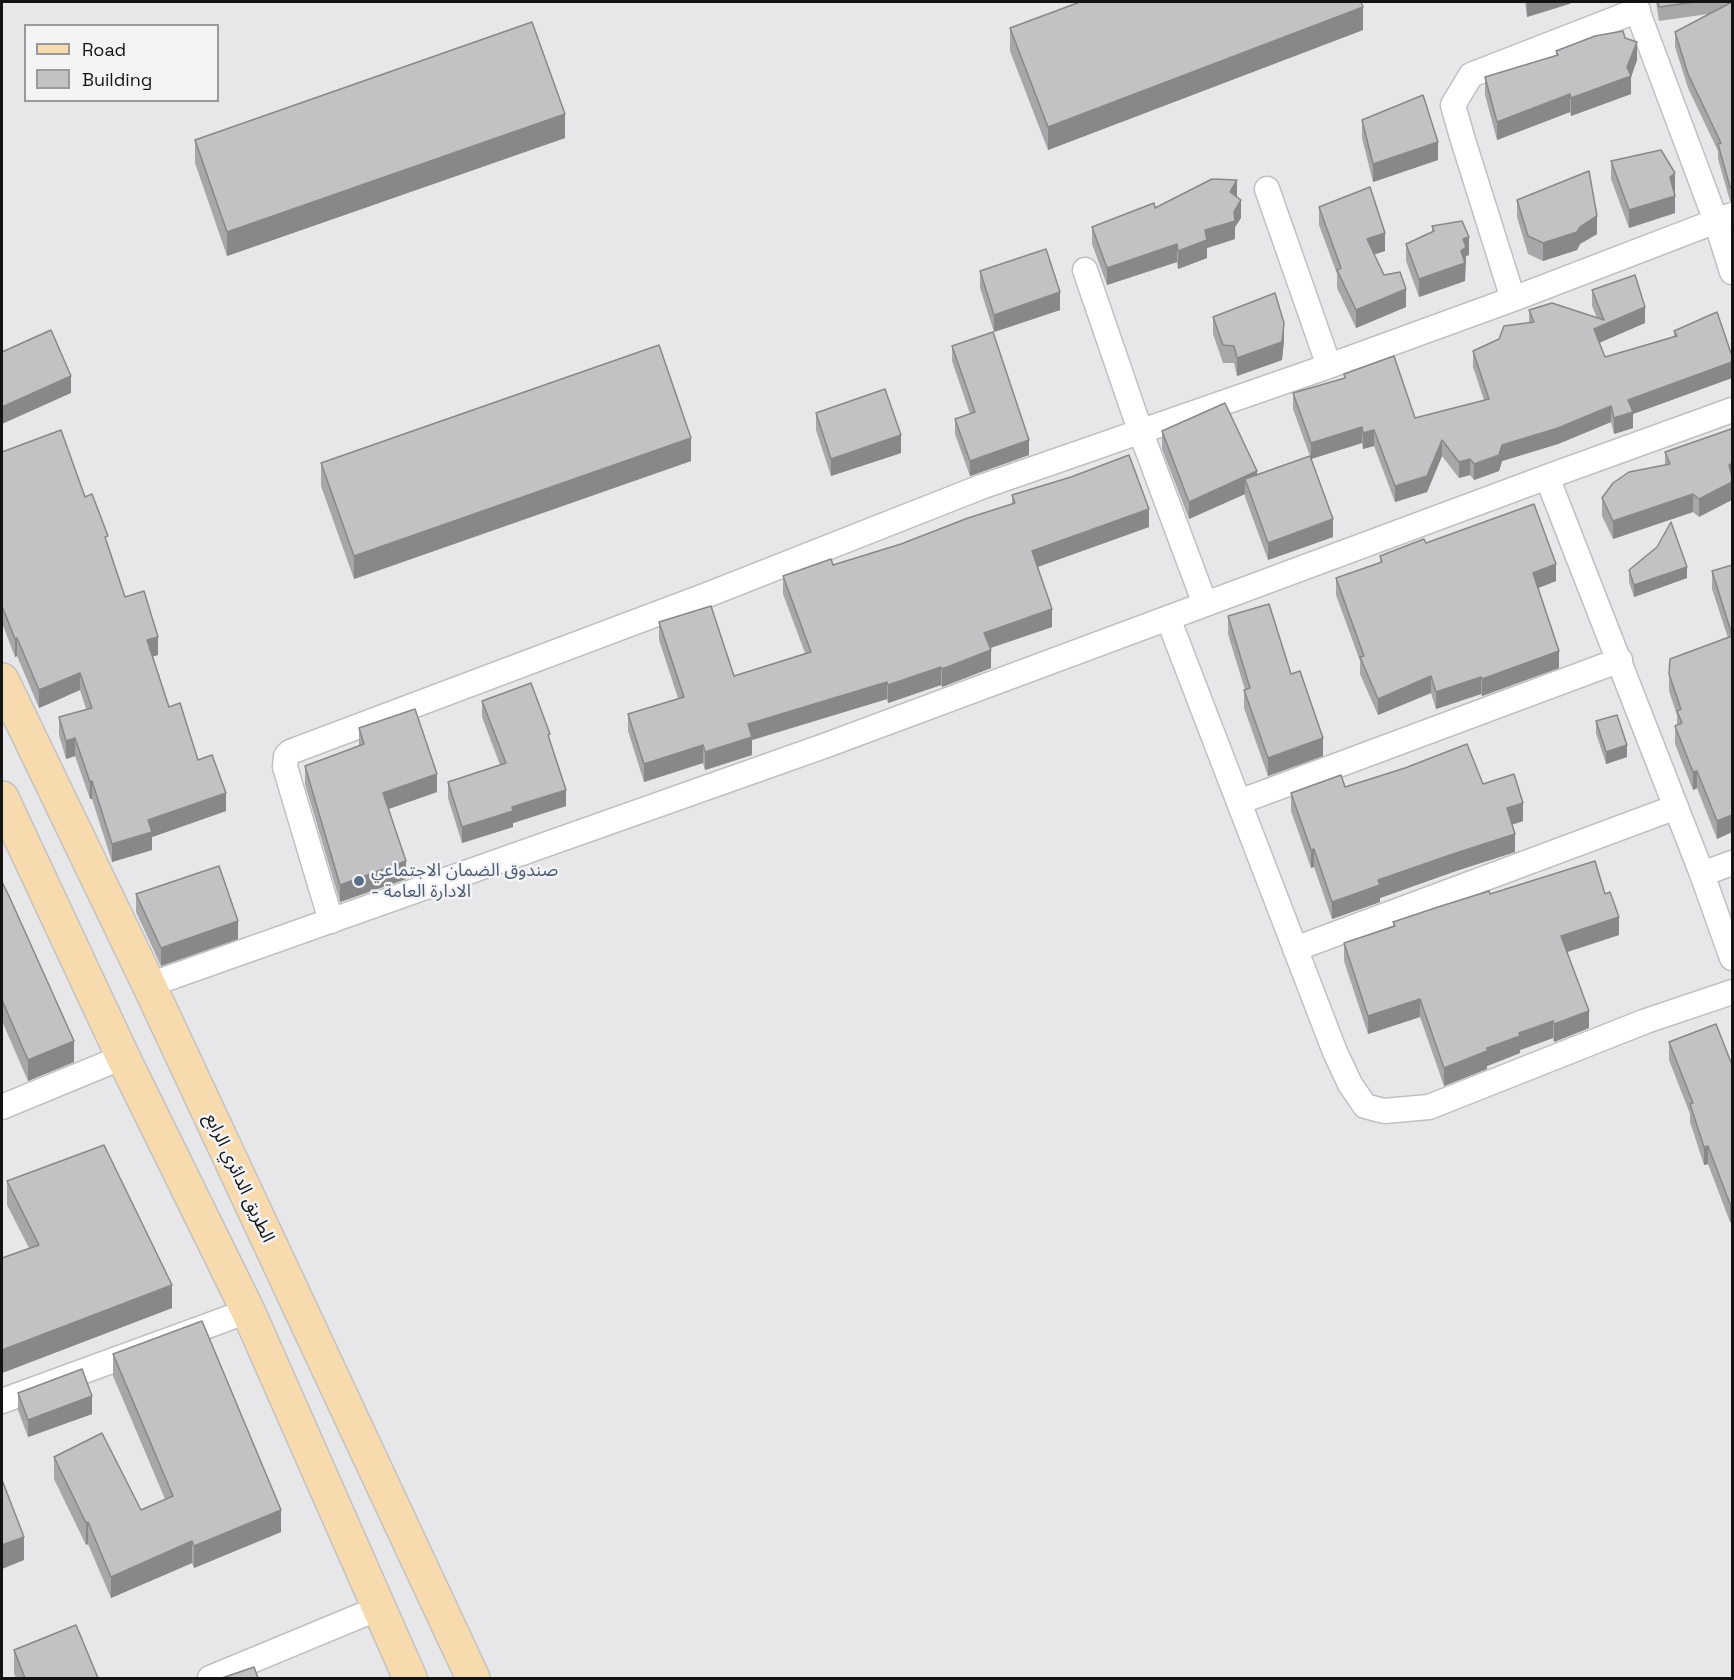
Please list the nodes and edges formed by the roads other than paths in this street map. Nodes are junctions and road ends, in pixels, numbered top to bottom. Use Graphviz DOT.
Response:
graph roads {
  1 [pos="1636,6"];
  2 [pos="1267,189"];
  3 [pos="1724,218"];
  4 [pos="1084,270"];
  5 [pos="1732,272"];
  6 [pos="1513,299"];
  7 [pos="1329,366"];
  8 [pos="1732,410"];
  9 [pos="1140,430"];
  10 [pos="1547,477"];
  11 [pos="1205,604"];
  12 [pos="1168,618"];
  13 [pos="1620,660"];
  14 [pos="2,680"];
  15 [pos="2,798"];
  16 [pos="1239,802"];
  17 [pos="1676,807"];
  18 [pos="1732,863"];
  19 [pos="1702,874"];
  20 [pos="331,921"];
  21 [pos="1295,949"];
  22 [pos="1732,958"];
  23 [pos="149,985"];
  24 [pos="1732,992"];
  25 [pos="123,1058"];
  26 [pos="2,1107"];
  27 [pos="248,1311"];
  28 [pos="2,1401"];
  29 [pos="379,1608"];
  30 [pos="210,1678"];
  31 [pos="410,1678"];
  32 [pos="473,1678"];
  1 -- 3 [label="street"];
  1 -- 6 [label="street"];
  2 -- 7 [label="street"];
  3 -- 5 [label="street"];
  3 -- 6 [label="street"];
  4 -- 9 [label="street"];
  6 -- 7 [label="street"];
  7 -- 9 [label="street"];
  8 -- 10 [label="street"];
  9 -- 11 [label="street"];
  9 -- 20 [label="street"];
  10 -- 11 [label="street"];
  10 -- 13 [label="street"];
  11 -- 12 [label="street"];
  12 -- 16 [label="street"];
  12 -- 20 [label="street"];
  13 -- 16 [label="street"];
  13 -- 17 [label="street"];
  14 -- 23 [label="main road, الطريق الدائري الرابع"];
  15 -- 25 [label="main road"];
  16 -- 21 [label="street"];
  17 -- 19 [label="street"];
  17 -- 21 [label="street"];
  18 -- 19 [label="street"];
  19 -- 22 [label="street"];
  20 -- 23 [label="street"];
  21 -- 24 [label="street"];
  23 -- 32 [label="main road, الطريق الدائري الرابع"];
  25 -- 26 [label="street"];
  25 -- 27 [label="main road"];
  27 -- 28 [label="street"];
  27 -- 29 [label="main road"];
  29 -- 30 [label="street"];
  29 -- 31 [label="main road"];
}
